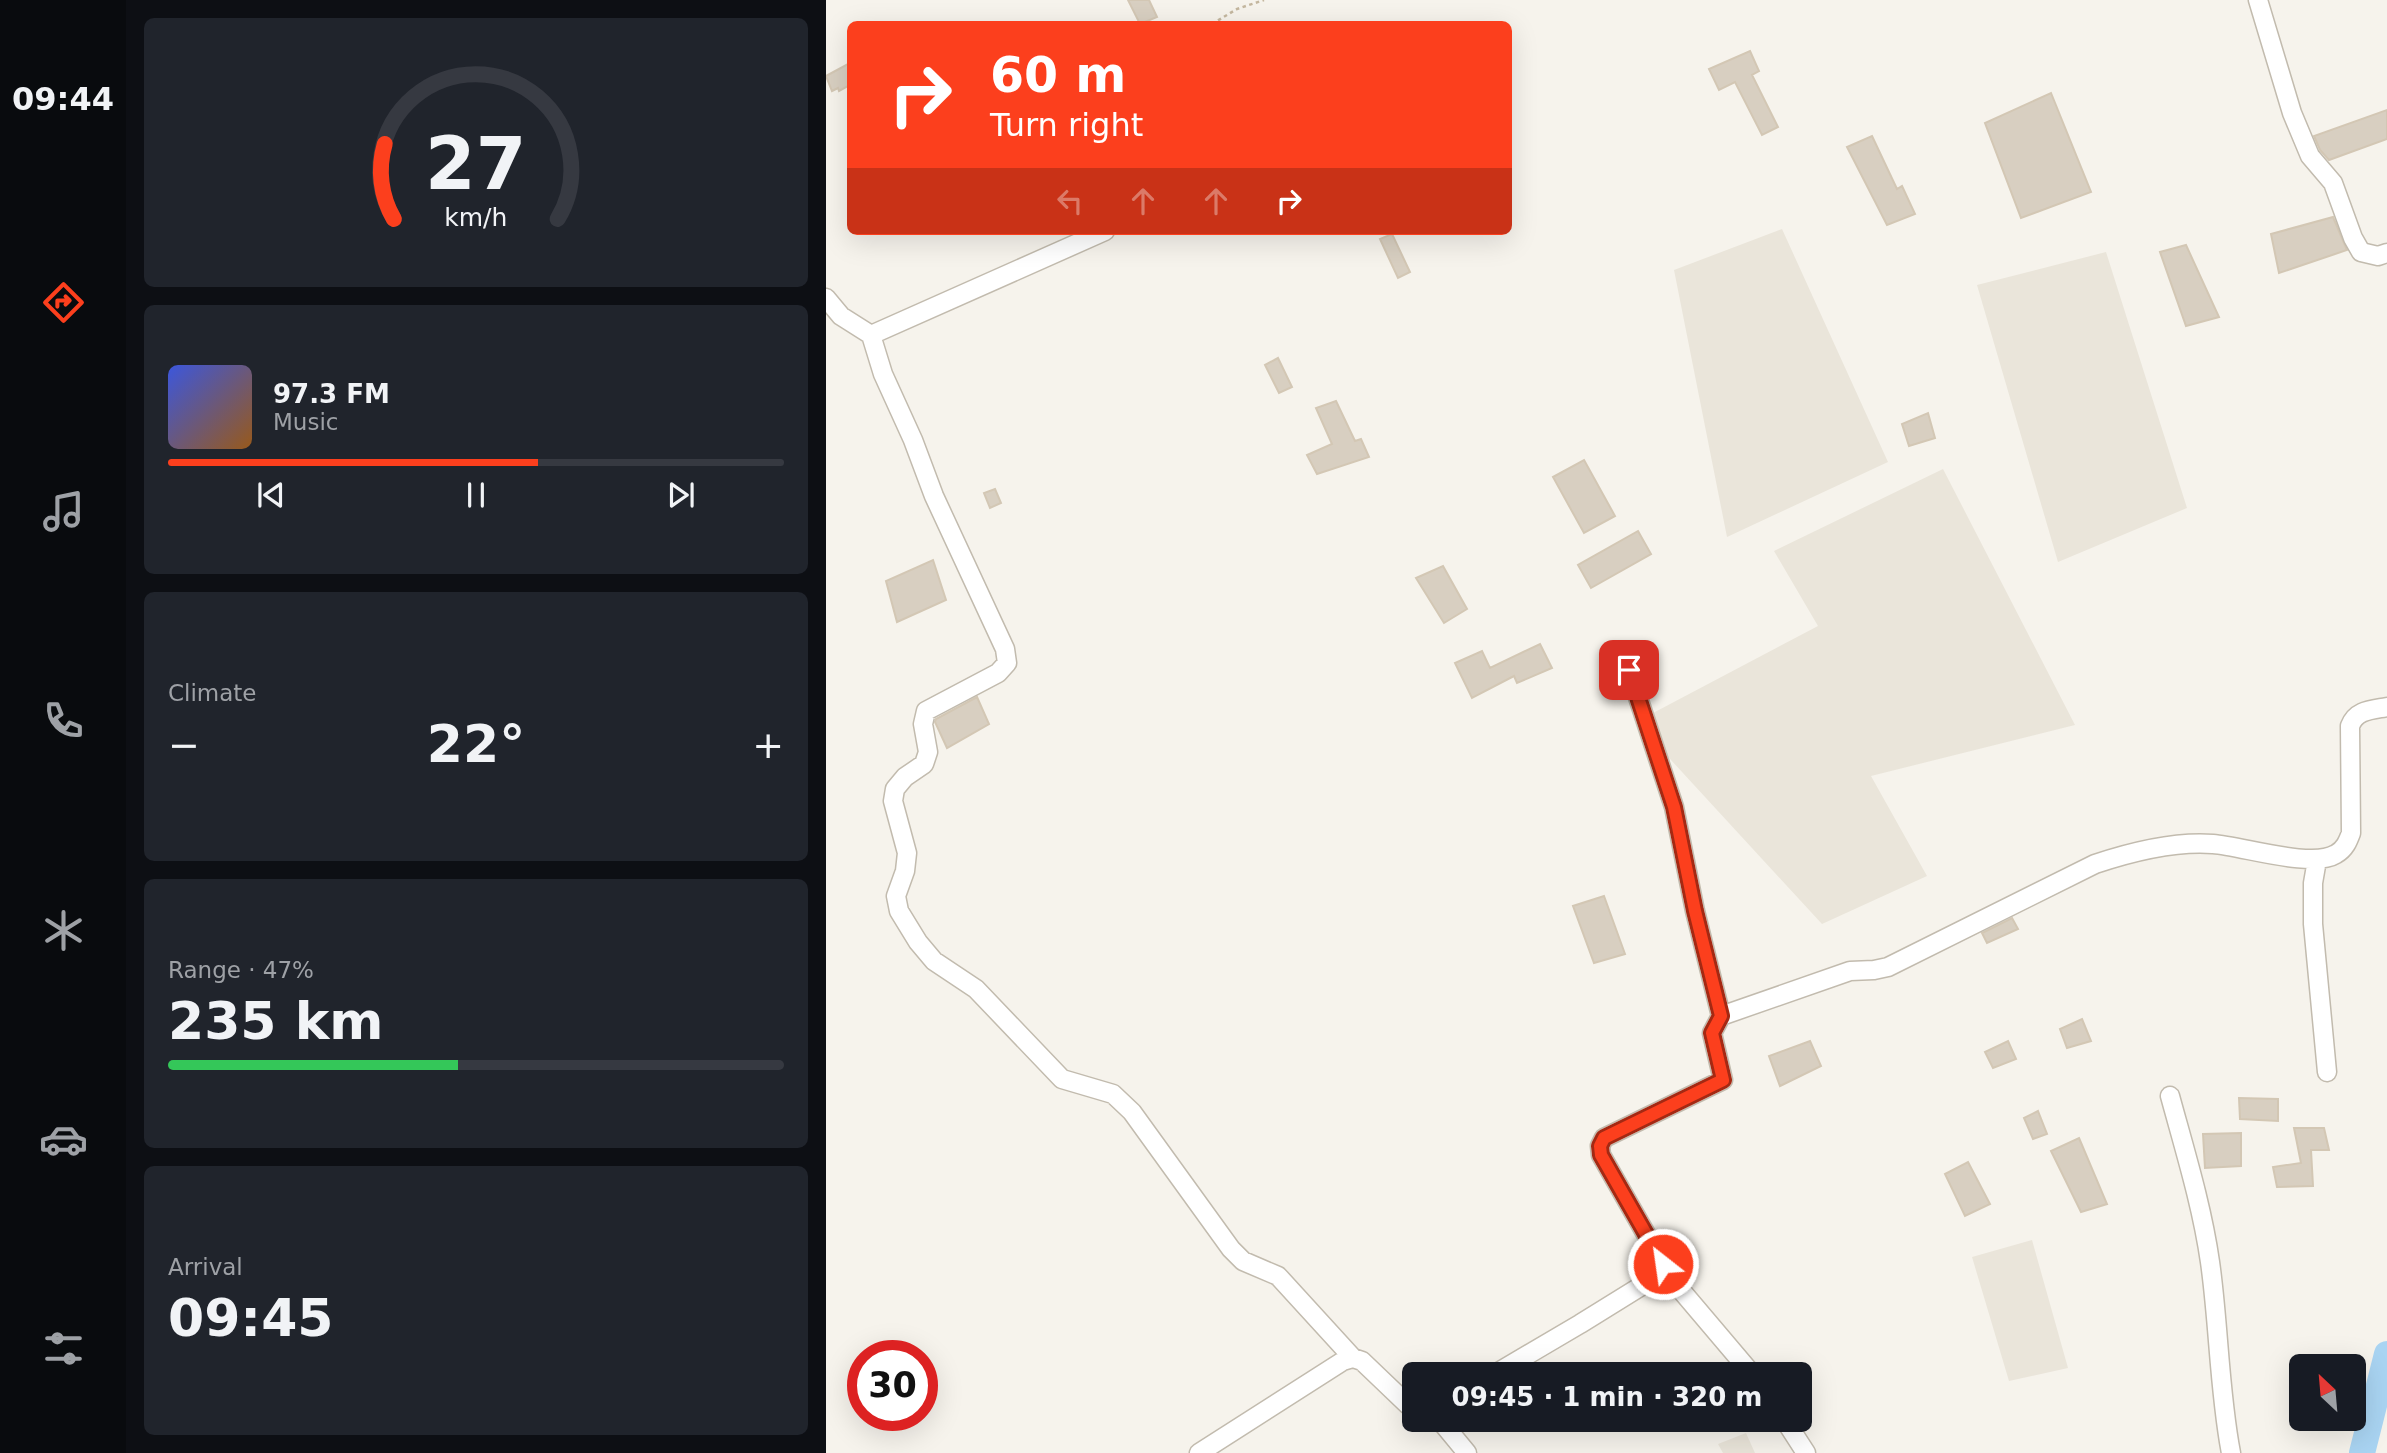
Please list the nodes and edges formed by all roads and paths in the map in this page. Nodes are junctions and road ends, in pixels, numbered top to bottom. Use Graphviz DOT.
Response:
graph roads {
  1 [pos="1264,0"];
  2 [pos="2258,0"];
  3 [pos="1217,21"];
  4 [pos="1095,235"];
  5 [pos="2387,253"];
  6 [pos="826,298"];
  7 [pos="871,335"];
  8 [pos="1629,670"];
  9 [pos="2387,707"];
  10 [pos="2317,860"];
  11 [pos="1721,1016"];
  12 [pos="2327,1072"];
  13 [pos="2170,1096"];
  14 [pos="1663,1269"];
  15 [pos="1353,1358"];
  16 [pos="1515,1362"];
  17 [pos="1742,1362"];
  18 [pos="1402,1399"];
  19 [pos="1449,1432"];
  20 [pos="1792,1432"];
  21 [pos="1199,1453"];
  22 [pos="1467,1453"];
  23 [pos="1806,1453"];
  24 [pos="2231,1453"];
  1 -- 3 [label="path"];
  2 -- 5 [label="street"];
  4 -- 7 [label="street"];
  6 -- 7 [label="street"];
  7 -- 15 [label="street"];
  8 -- 11 [label="street"];
  9 -- 10 [label="street"];
  10 -- 11 [label="street"];
  10 -- 12 [label="street"];
  11 -- 14 [label="street"];
  13 -- 24 [label="street"];
  14 -- 16 [label="street"];
  14 -- 17 [label="street"];
  15 -- 18 [label="street"];
  15 -- 21 [label="street"];
  19 -- 22 [label="street"];
  20 -- 23 [label="street"];
}
